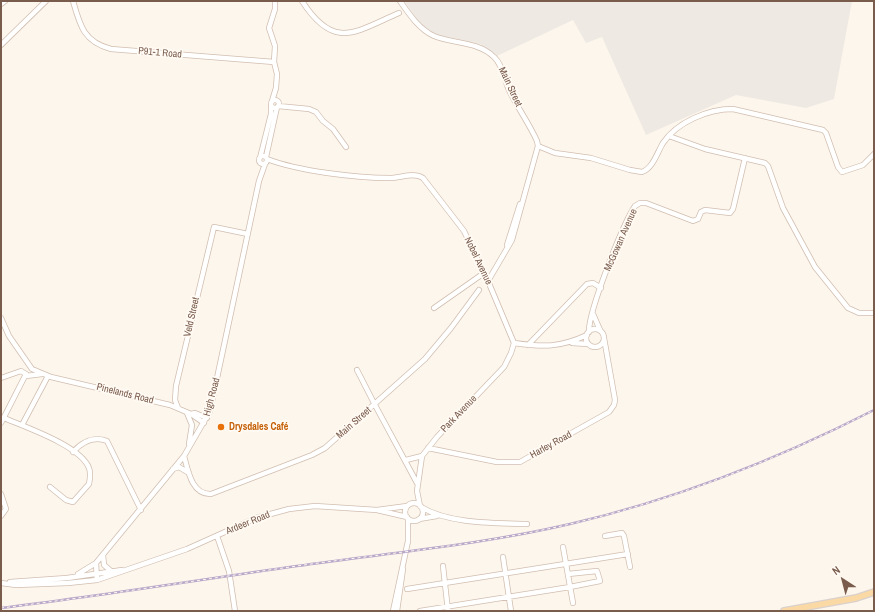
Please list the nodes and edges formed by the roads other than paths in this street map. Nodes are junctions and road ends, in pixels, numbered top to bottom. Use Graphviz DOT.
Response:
graph roads {
  1 [pos="46,1"];
  2 [pos="73,1"];
  3 [pos="275,1"];
  4 [pos="302,1"];
  5 [pos="400,1"];
  6 [pos="399,13"];
  7 [pos="1,45"];
  8 [pos="274,62"];
  9 [pos="276,88"];
  10 [pos="272,104"];
  11 [pos="278,104"];
  12 [pos="669,136"];
  13 [pos="538,146"];
  14 [pos="346,147"];
  15 [pos="874,154"];
  16 [pos="745,158"];
  17 [pos="264,161"];
  18 [pos="248,234"];
  19 [pos="484,273"];
  20 [pos="488,281"];
  21 [pos="601,288"];
  22 [pos="479,290"];
  23 [pos="434,308"];
  24 [pos="874,313"];
  25 [pos="593,314"];
  26 [pos="1,318"];
  27 [pos="597,324"];
  28 [pos="600,330"];
  29 [pos="588,331"];
  30 [pos="604,338"];
  31 [pos="570,342"];
  32 [pos="514,343"];
  33 [pos="588,344"];
  34 [pos="528,345"];
  35 [pos="598,347"];
  36 [pos="607,351"];
  37 [pos="357,370"];
  38 [pos="42,374"];
  39 [pos="26,376"];
  40 [pos="48,376"];
  41 [pos="1,378"];
  42 [pos="375,405"];
  43 [pos="178,408"];
  44 [pos="189,414"];
  45 [pos="4,418"];
  46 [pos="205,420"];
  47 [pos="1,423"];
  48 [pos="22,425"];
  49 [pos="189,445"];
  50 [pos="428,448"];
  51 [pos="74,452"];
  52 [pos="184,456"];
  53 [pos="422,456"];
  54 [pos="406,460"];
  55 [pos="173,469"];
  56 [pos="189,473"];
  57 [pos="418,483"];
  58 [pos="50,487"];
  59 [pos="417,491"];
  60 [pos="1,494"];
  61 [pos="408,506"];
  62 [pos="420,507"];
  63 [pos="140,510"];
  64 [pos="377,510"];
  65 [pos="1,516"];
  66 [pos="445,516"];
  67 [pos="407,518"];
  68 [pos="418,519"];
  69 [pos="526,524"];
  70 [pos="217,536"];
  71 [pos="605,536"];
  72 [pos="408,541"];
  73 [pos="563,547"];
  74 [pos="628,554"];
  75 [pos="103,555"];
  76 [pos="503,557"];
  77 [pos="96,563"];
  78 [pos="566,563"];
  79 [pos="403,566"];
  80 [pos="443,566"];
  81 [pos="630,567"];
  82 [pos="125,570"];
  83 [pos="111,571"];
  84 [pos="96,573"];
  85 [pos="505,573"];
  86 [pos="568,574"];
  87 [pos="67,578"];
  88 [pos="97,580"];
  89 [pos="1,583"];
  90 [pos="444,583"];
  91 [pos="570,587"];
  92 [pos="407,589"];
  93 [pos="874,592"];
  94 [pos="509,597"];
  95 [pos="573,603"];
  96 [pos="448,609"];
  97 [pos="235,611"];
  98 [pos="393,611"];
  99 [pos="397,611"];
  100 [pos="420,611"];
  101 [pos="511,611"];
  102 [pos="784,611"];
  1 -- 7 [label="street"];
  2 -- 8 [label="street, P91-1 Road"];
  3 -- 8 [label="street, High Road"];
  4 -- 6 [label="street"];
  5 -- 13 [label="street, Main Street"];
  8 -- 9 [label="street, High Road"];
  9 -- 10 [label="street, High Road"];
  9 -- 11 [label="street, High Road"];
  10 -- 11 [label="street"];
  10 -- 11 [label="street"];
  10 -- 17 [label="street, High Road"];
  11 -- 14 [label="street"];
  11 -- 17 [label="street, High Road"];
  12 -- 13 [label="street"];
  12 -- 15 [label="street"];
  12 -- 16 [label="street"];
  13 -- 20 [label="street"];
  16 -- 21 [label="street, McGowan Avenue"];
  16 -- 24 [label="street"];
  17 -- 18 [label="street, High Road"];
  17 -- 19 [label="street, Nobel Avenue"];
  18 -- 43 [label="street, Veld Street"];
  18 -- 46 [label="street, High Road"];
  19 -- 20 [label="street, Nobel Avenue"];
  19 -- 23 [label="street"];
  20 -- 32 [label="street, Nobel Avenue"];
  21 -- 25 [label="street, McGowan Avenue"];
  21 -- 34 [label="street"];
  22 -- 42 [label="street, Main Street"];
  25 -- 27 [label="street"];
  25 -- 29 [label="street, McGowan Avenue"];
  26 -- 38 [label="street"];
  27 -- 28 [label="street"];
  27 -- 29 [label="street"];
  28 -- 29 [label="street"];
  28 -- 30 [label="street"];
  29 -- 31 [label="street"];
  29 -- 33 [label="street"];
  30 -- 35 [label="street"];
  30 -- 36 [label="street, Harley Road"];
  31 -- 33 [label="street"];
  31 -- 34 [label="street"];
  32 -- 34 [label="street"];
  32 -- 50 [label="street, Park Avenue"];
  33 -- 35 [label="street"];
  35 -- 36 [label="street"];
  36 -- 50 [label="street, Harley Road"];
  37 -- 42 [label="street"];
  38 -- 39 [label="street"];
  38 -- 40 [label="street, Pinelands Road"];
  39 -- 41 [label="street"];
  39 -- 45 [label="street"];
  40 -- 43 [label="street, Pinelands Road"];
  40 -- 48 [label="street"];
  42 -- 54 [label="street"];
  42 -- 56 [label="street, Main Street"];
  43 -- 44 [label="street, Pinelands Road"];
  44 -- 46 [label="street, Pinelands Road"];
  44 -- 49 [label="street"];
  45 -- 47 [label="street"];
  45 -- 48 [label="street"];
  46 -- 49 [label="street, High Road"];
  48 -- 51 [label="street"];
  49 -- 52 [label="street, High Road"];
  50 -- 53 [label="street, Park Avenue"];
  51 -- 58 [label="street"];
  51 -- 63 [label="street"];
  52 -- 55 [label="street, High Road"];
  52 -- 56 [label="street"];
  53 -- 54 [label="street"];
  53 -- 57 [label="street, Park Avenue"];
  54 -- 57 [label="street"];
  55 -- 56 [label="street"];
  55 -- 63 [label="street, High Road"];
  57 -- 59 [label="street, Park Avenue"];
  59 -- 61 [label="street, Park Avenue"];
  59 -- 62 [label="street, Park Avenue"];
  60 -- 65 [label="street"];
  61 -- 62 [label="street"];
  61 -- 64 [label="street, Ardeer Road"];
  61 -- 67 [label="street"];
  62 -- 66 [label="street"];
  62 -- 68 [label="street"];
  63 -- 75 [label="street, High Road"];
  64 -- 67 [label="street, Ardeer Road"];
  64 -- 70 [label="street, Ardeer Road"];
  66 -- 68 [label="street"];
  66 -- 69 [label="street"];
  67 -- 68 [label="street"];
  67 -- 72 [label="street"];
  68 -- 72 [label="street"];
  70 -- 82 [label="street, Ardeer Road"];
  70 -- 97 [label="street"];
  71 -- 74 [label="street"];
  72 -- 79 [label="street"];
  73 -- 78 [label="street"];
  74 -- 78 [label="street"];
  74 -- 81 [label="street"];
  75 -- 77 [label="street, High Road"];
  75 -- 83 [label="street"];
  76 -- 85 [label="street"];
  77 -- 84 [label="street"];
  77 -- 87 [label="street, High Road"];
  78 -- 85 [label="street"];
  78 -- 86 [label="street"];
  79 -- 98 [label="street"];
  79 -- 99 [label="street"];
  80 -- 90 [label="street"];
  82 -- 83 [label="street, Ardeer Road"];
  82 -- 88 [label="street, Ardeer Road"];
  83 -- 84 [label="street, Ardeer Road"];
  84 -- 87 [label="street, Ardeer Road"];
  84 -- 88 [label="street"];
  85 -- 90 [label="street"];
  85 -- 94 [label="street"];
  86 -- 91 [label="street"];
  86 -- 91 [label="street"];
  87 -- 89 [label="street, Ardeer Road"];
  88 -- 89 [label="street, Ardeer Road"];
  90 -- 92 [label="street"];
  90 -- 96 [label="street"];
  91 -- 94 [label="street"];
  91 -- 95 [label="street"];
  93 -- 102 [label="main road"];
  94 -- 96 [label="street"];
  94 -- 101 [label="street"];
  96 -- 100 [label="street"];
}
